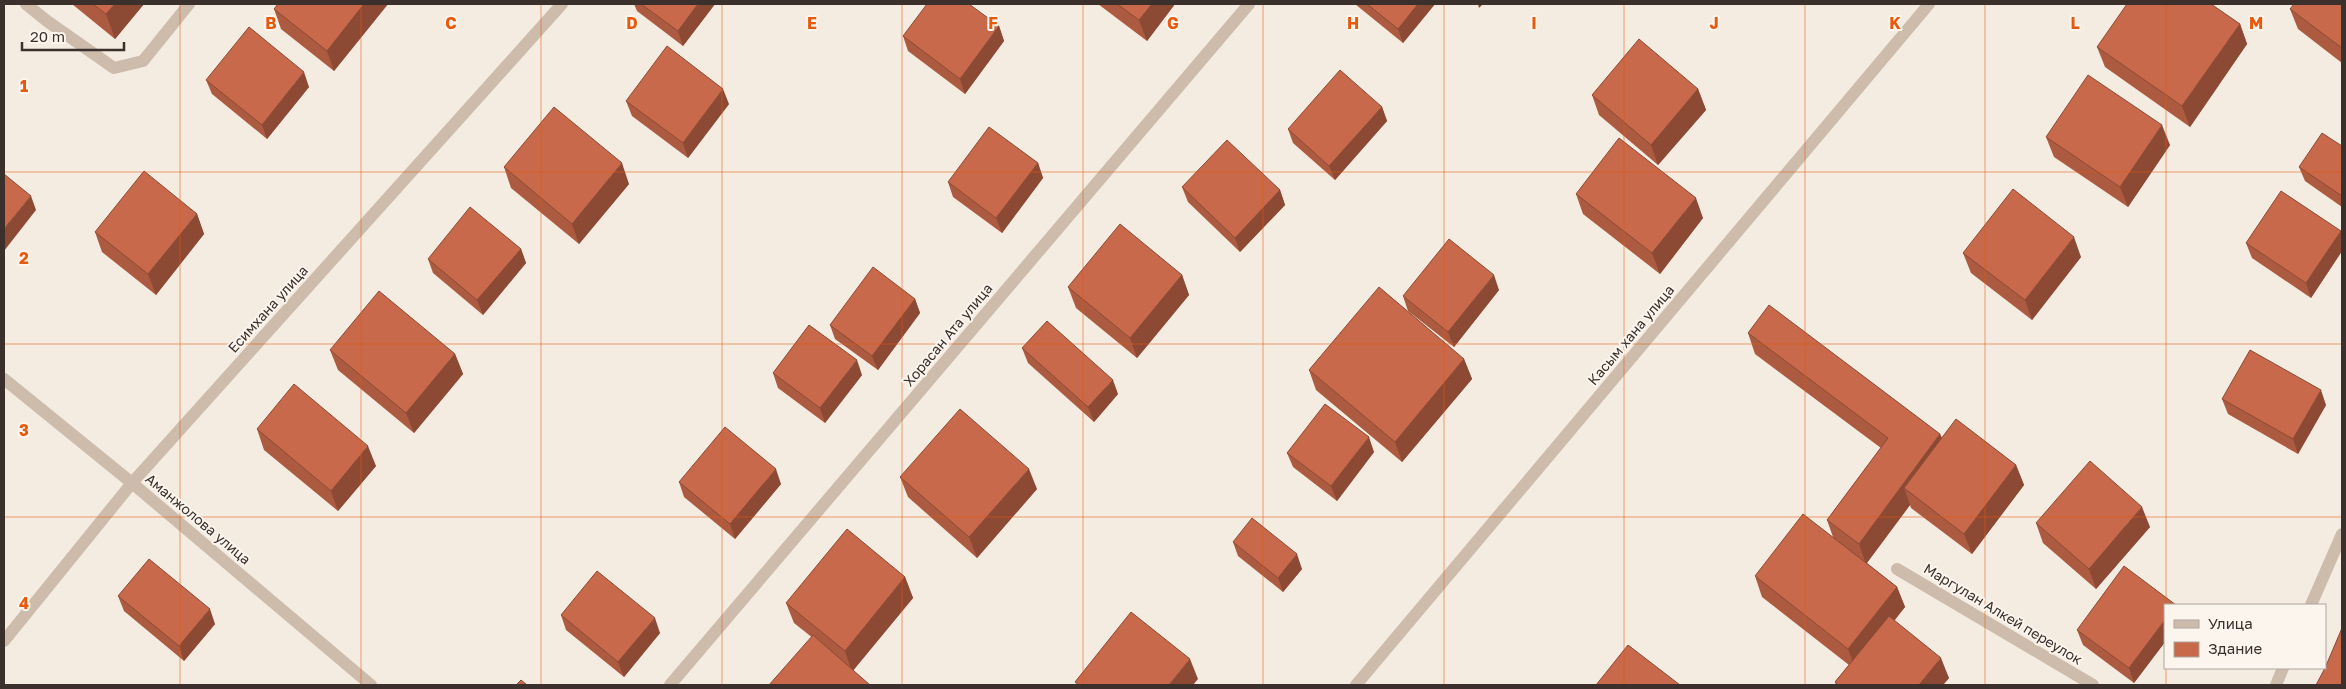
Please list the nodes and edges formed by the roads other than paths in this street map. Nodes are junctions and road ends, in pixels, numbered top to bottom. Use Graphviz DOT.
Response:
graph roads {
  1 [pos="26,4"];
  2 [pos="189,4"];
  3 [pos="562,4"];
  4 [pos="1249,4"];
  5 [pos="1929,4"];
  6 [pos="4,379"];
  7 [pos="132,483"];
  8 [pos="2342,534"];
  9 [pos="1897,569"];
  10 [pos="2311,604"];
  11 [pos="4,641"];
  12 [pos="2283,669"];
  13 [pos="371,685"];
  14 [pos="670,685"];
  15 [pos="1356,685"];
  16 [pos="2093,685"];
  17 [pos="2276,685"];
  1 -- 2 [label="street"];
  3 -- 7 [label="street, Есимхана улица"];
  4 -- 14 [label="street, Хорасан Ата улица"];
  5 -- 15 [label="street, Касым хана улица"];
  6 -- 7 [label="street, Аманжолова улица"];
  7 -- 11 [label="street, Есимхана улица"];
  7 -- 13 [label="street, Аманжолова улица"];
  8 -- 10 [label="street"];
  9 -- 16 [label="street, Маргулан Алкей переулок"];
  12 -- 17 [label="street"];
}
